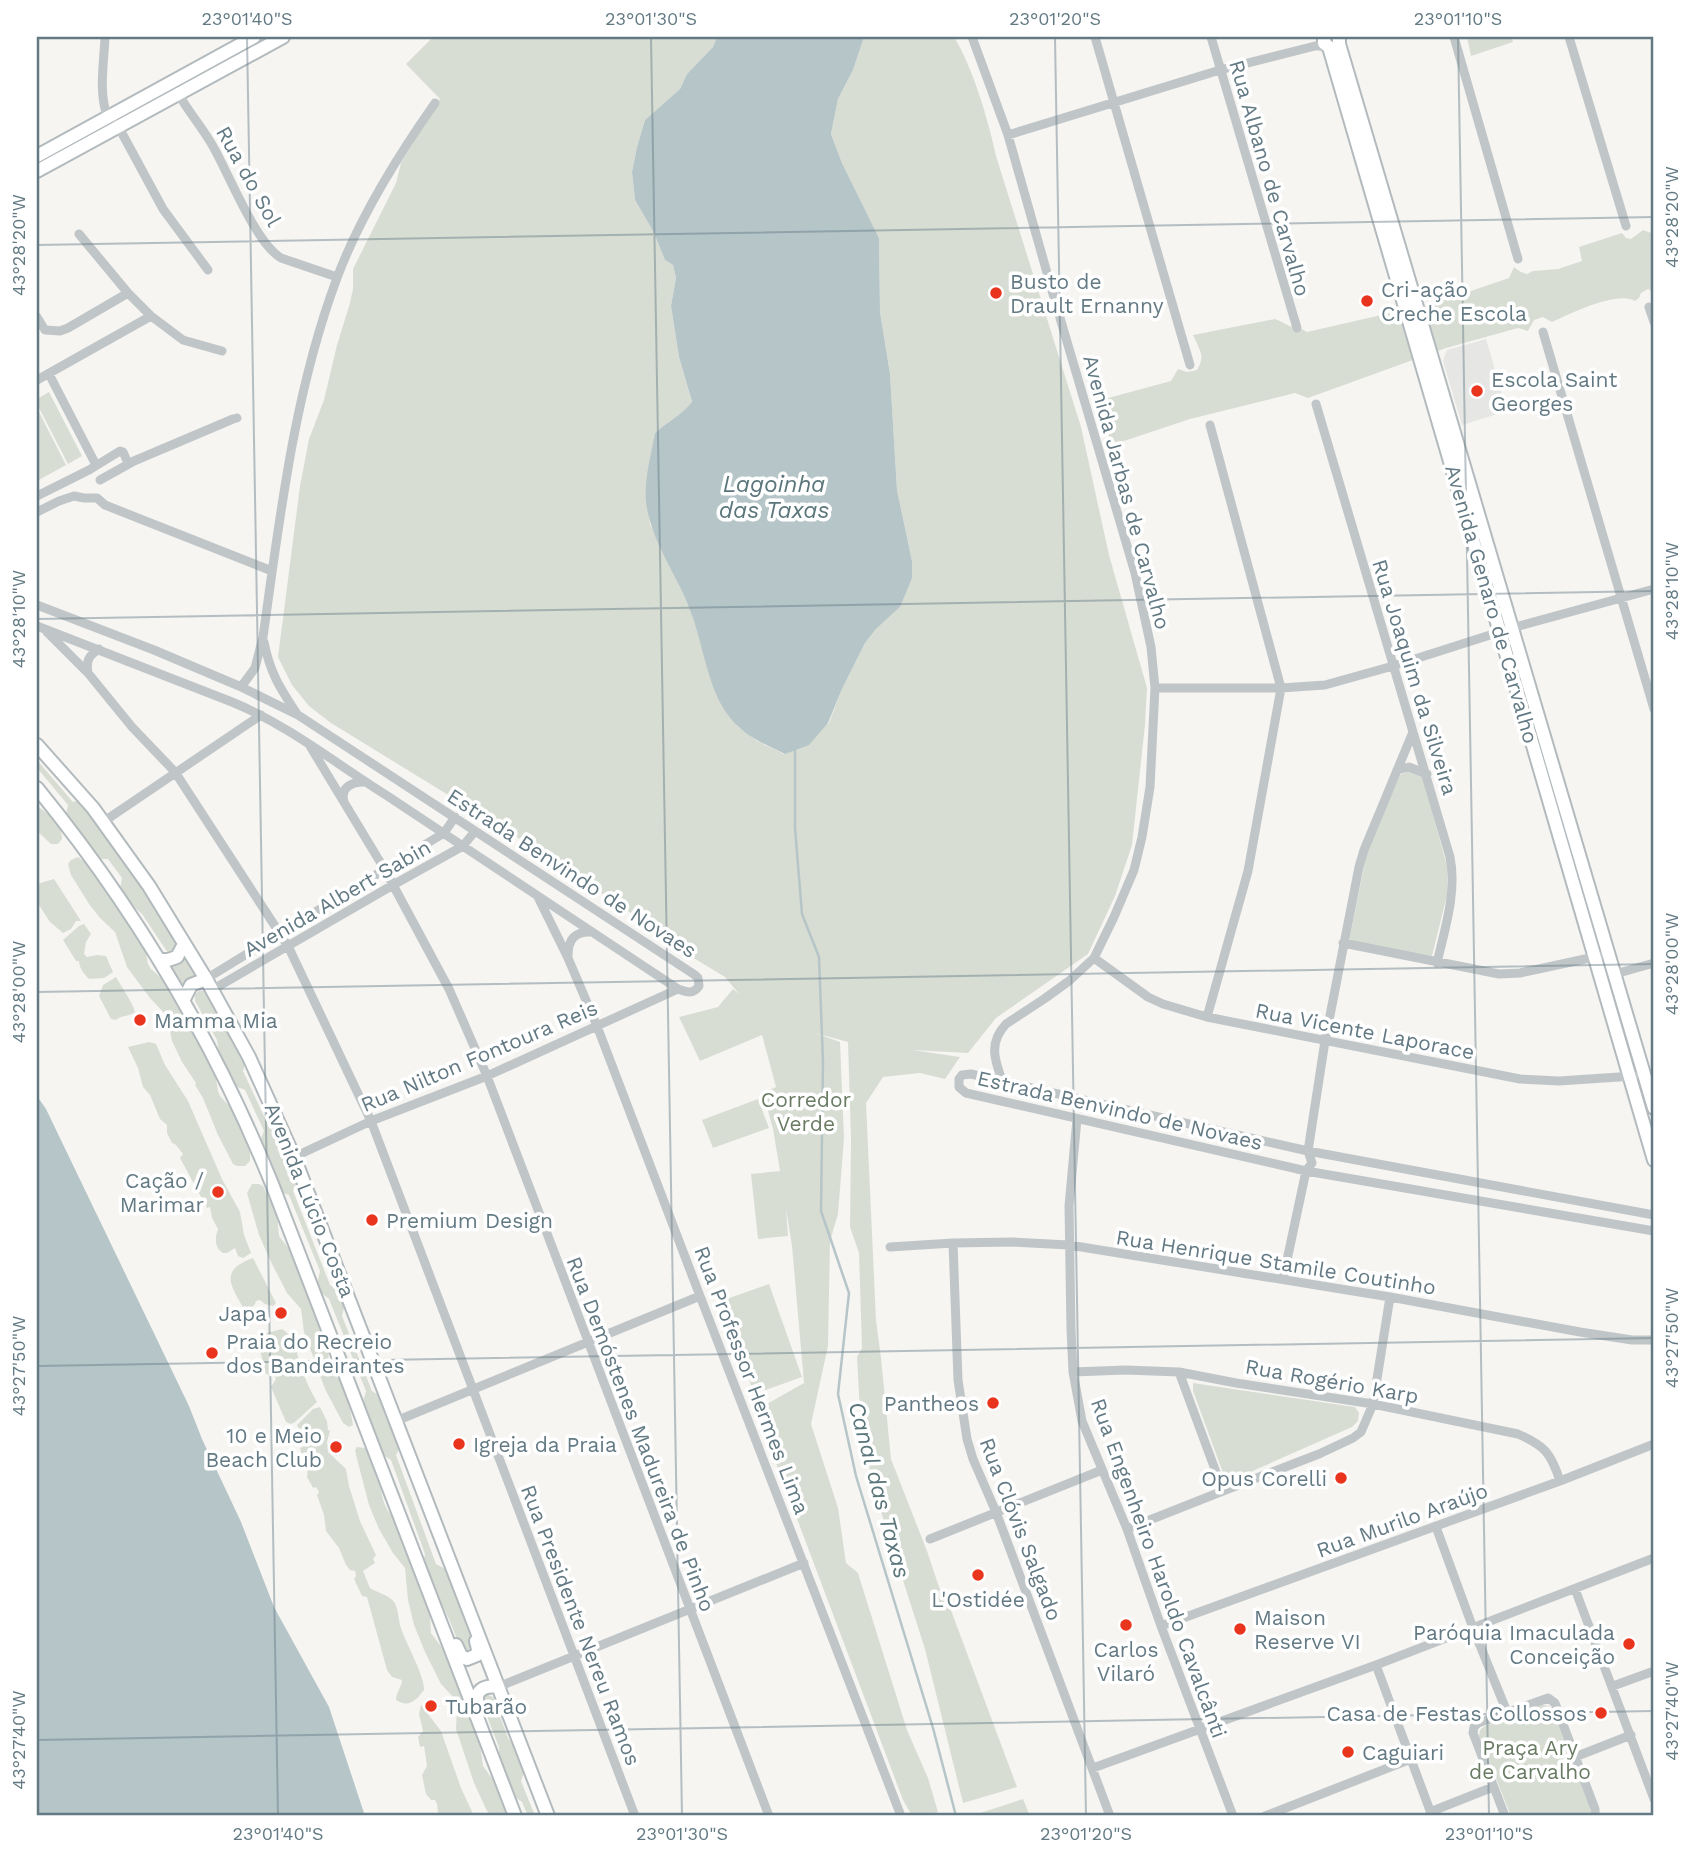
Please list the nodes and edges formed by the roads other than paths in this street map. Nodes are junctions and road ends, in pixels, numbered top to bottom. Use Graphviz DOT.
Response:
graph roads {
  1 [pos="105,37"];
  2 [pos="254,37"];
  3 [pos="283,37"];
  4 [pos="972,37"];
  5 [pos="1095,37"];
  6 [pos="1211,37"];
  7 [pos="1454,37"];
  8 [pos="1569,37"];
  9 [pos="1330,41"];
  10 [pos="1220,70"];
  11 [pos="179,95"];
  12 [pos="1114,102"];
  13 [pos="435,103"];
  14 [pos="114,120"];
  15 [pos="1008,135"];
  16 [pos="37,156"];
  17 [pos="37,171"];
  18 [pos="1626,226"];
  19 [pos="79,233"];
  20 [pos="1518,259"];
  21 [pos="208,270"];
  22 [pos="337,277"];
  23 [pos="128,293"];
  24 [pos="1650,307"];
  25 [pos="151,316"];
  26 [pos="37,317"];
  27 [pos="1654,322"];
  28 [pos="1297,328"];
  29 [pos="1543,332"];
  30 [pos="222,351"];
  31 [pos="1191,365"];
  32 [pos="49,374"];
  33 [pos="37,380"];
  34 [pos="1316,404"];
  35 [pos="237,418"];
  36 [pos="1210,425"];
  37 [pos="128,463"];
  38 [pos="92,467"];
  39 [pos="100,480"];
  40 [pos="68,481"];
  41 [pos="37,496"];
  42 [pos="75,496"];
  43 [pos="97,498"];
  44 [pos="37,512"];
  45 [pos="272,571"];
  46 [pos="1654,589"];
  47 [pos="1622,598"];
  48 [pos="37,605"];
  49 [pos="40,627"];
  50 [pos="1506,630"];
  51 [pos="263,637"];
  52 [pos="99,649"];
  53 [pos="1393,666"];
  54 [pos="88,673"];
  55 [pos="242,687"];
  56 [pos="1155,688"];
  57 [pos="1281,688"];
  58 [pos="1654,709"];
  59 [pos="261,715"];
  60 [pos="298,715"];
  61 [pos="1413,732"];
  62 [pos="308,742"];
  63 [pos="37,745"];
  64 [pos="1397,770"];
  65 [pos="175,772"];
  66 [pos="1427,774"];
  67 [pos="365,782"];
  68 [pos="37,788"];
  69 [pos="345,804"];
  70 [pos="455,817"];
  71 [pos="103,822"];
  72 [pos="475,831"];
  73 [pos="444,833"];
  74 [pos="463,846"];
  75 [pos="384,870"];
  76 [pos="393,885"];
  77 [pos="537,895"];
  78 [pos="281,932"];
  79 [pos="592,932"];
  80 [pos="1343,943"];
  81 [pos="184,944"];
  82 [pos="288,946"];
  83 [pos="1609,954"];
  84 [pos="1595,957"];
  85 [pos="568,958"];
  86 [pos="1094,958"];
  87 [pos="159,960"];
  88 [pos="1437,963"];
  89 [pos="1654,963"];
  90 [pos="1615,974"];
  91 [pos="209,984"];
  92 [pos="678,989"];
  93 [pos="183,1001"];
  94 [pos="1207,1017"];
  95 [pos="597,1026"];
  96 [pos="1325,1041"];
  97 [pos="1644,1075"];
  98 [pos="486,1076"];
  99 [pos="1630,1076"];
  100 [pos="1002,1080"];
  101 [pos="1654,1108"];
  102 [pos="1077,1119"];
  103 [pos="371,1121"];
  104 [pos="1306,1151"];
  105 [pos="294,1157"];
  106 [pos="1654,1160"];
  107 [pos="1301,1170"];
  108 [pos="1654,1215"];
  109 [pos="1654,1231"];
  110 [pos="953,1243"];
  111 [pos="1069,1245"];
  112 [pos="890,1247"];
  113 [pos="1283,1279"];
  114 [pos="700,1296"];
  115 [pos="1390,1297"];
  116 [pos="1654,1340"];
  117 [pos="587,1342"];
  118 [pos="1073,1372"];
  119 [pos="1179,1372"];
  120 [pos="473,1390"];
  121 [pos="1373,1404"];
  122 [pos="396,1421"];
  123 [pos="1654,1444"];
  124 [pos="1102,1470"];
  125 [pos="1560,1481"];
  126 [pos="1223,1491"];
  127 [pos="996,1512"];
  128 [pos="1436,1527"];
  129 [pos="1127,1529"];
  130 [pos="930,1539"];
  131 [pos="1654,1558"];
  132 [pos="804,1563"];
  133 [pos="1575,1589"];
  134 [pos="690,1609"];
  135 [pos="471,1617"];
  136 [pos="1161,1626"];
  137 [pos="443,1628"];
  138 [pos="1473,1628"];
  139 [pos="574,1655"];
  140 [pos="1376,1665"];
  141 [pos="1654,1671"];
  142 [pos="498,1686"];
  143 [pos="1613,1686"];
  144 [pos="1507,1712"];
  145 [pos="1199,1730"];
  146 [pos="484,1735"];
  147 [pos="1630,1735"];
  148 [pos="1575,1757"];
  149 [pos="1411,1759"];
  150 [pos="1093,1768"];
  151 [pos="1651,1778"];
  152 [pos="1493,1787"];
  153 [pos="1654,1799"];
  154 [pos="1431,1814"];
  155 [pos="515,1816"];
  156 [pos="548,1816"];
  157 [pos="635,1816"];
  158 [pos="769,1816"];
  159 [pos="901,1816"];
  160 [pos="1110,1816"];
  161 [pos="1233,1816"];
  162 [pos="1265,1816"];
  163 [pos="1505,1816"];
  164 [pos="1594,1816"];
  1 -- 14 [label="street"];
  2 -- 14 [label="main road"];
  3 -- 11 [label="main road"];
  4 -- 15 [label="street, Avenida Jarbas de Carvalho"];
  5 -- 12 [label="street"];
  6 -- 10 [label="street, Rua Albano de Carvalho"];
  7 -- 20 [label="street"];
  8 -- 18 [label="street"];
  9 -- 10 [label="street"];
  9 -- 50 [label="main road, Avenida Genaro de Carvalho"];
  10 -- 12 [label="street"];
  10 -- 28 [label="street, Rua Albano de Carvalho"];
  11 -- 14 [label="main road"];
  11 -- 22 [label="street, Rua do Sol"];
  12 -- 15 [label="street"];
  12 -- 31 [label="street"];
  13 -- 22 [label="street"];
  14 -- 16 [label="main road"];
  14 -- 17 [label="main road"];
  14 -- 21 [label="street"];
  15 -- 56 [label="street, Avenida Jarbas de Carvalho"];
  19 -- 23 [label="street"];
  22 -- 45 [label="street"];
  23 -- 25 [label="street"];
  23 -- 26 [label="street"];
  24 -- 27 [label="street"];
  25 -- 30 [label="street"];
  25 -- 32 [label="street"];
  29 -- 47 [label="street"];
  32 -- 33 [label="street"];
  32 -- 38 [label="street"];
  34 -- 53 [label="street, Rua Joaquim da Silveira"];
  35 -- 37 [label="street"];
  36 -- 57 [label="street"];
  37 -- 38 [label="street"];
  37 -- 39 [label="street"];
  38 -- 39 [label="street"];
  38 -- 40 [label="street"];
  39 -- 43 [label="street"];
  40 -- 41 [label="street"];
  40 -- 42 [label="street"];
  42 -- 43 [label="street"];
  42 -- 44 [label="street"];
  43 -- 45 [label="street"];
  45 -- 51 [label="street"];
  46 -- 47 [label="street"];
  47 -- 50 [label="street"];
  47 -- 58 [label="street"];
  48 -- 55 [label="street, Estrada Benvindo de Novaes"];
  49 -- 52 [label="street, Estrada Benvindo de Novaes"];
  49 -- 54 [label="street, Rua Presidente Nereu Ramos"];
  50 -- 53 [label="street"];
  50 -- 83 [label="main road, Avenida Genaro de Carvalho"];
  50 -- 84 [label="main road, Avenida Genaro de Carvalho"];
  51 -- 55 [label="street"];
  51 -- 60 [label="street"];
  52 -- 54 [label="street"];
  52 -- 59 [label="street, Estrada Benvindo de Novaes"];
  53 -- 57 [label="street"];
  53 -- 61 [label="street, Rua Joaquim da Silveira"];
  54 -- 65 [label="street, Rua Presidente Nereu Ramos"];
  55 -- 60 [label="street, Estrada Benvindo de Novaes"];
  56 -- 57 [label="street"];
  56 -- 86 [label="street, Avenida Jarbas de Carvalho"];
  57 -- 94 [label="street"];
  59 -- 62 [label="street, Estrada Benvindo de Novaes"];
  59 -- 65 [label="street"];
  60 -- 70 [label="street, Estrada Benvindo de Novaes"];
  61 -- 64 [label="street"];
  61 -- 66 [label="street, Rua Joaquim da Silveira"];
  62 -- 67 [label="street, Estrada Benvindo de Novaes"];
  62 -- 69 [label="street, Rua Demóstenes Madureira de Pinho"];
  63 -- 71 [label="main road, Avenida Lúcio Costa"];
  64 -- 66 [label="street"];
  64 -- 80 [label="street"];
  65 -- 71 [label="street"];
  65 -- 78 [label="street, Rua Presidente Nereu Ramos"];
  66 -- 88 [label="street, Rua Joaquim da Silveira"];
  67 -- 69 [label="street"];
  67 -- 73 [label="street, Estrada Benvindo de Novaes"];
  68 -- 87 [label="main road, Avenida Lúcio Costa"];
  69 -- 75 [label="street, Rua Demóstenes Madureira de Pinho"];
  70 -- 72 [label="street, Estrada Benvindo de Novaes"];
  70 -- 73 [label="street, Avenida Albert Sabin"];
  71 -- 81 [label="main road, Avenida Lúcio Costa"];
  72 -- 74 [label="street, Avenida Albert Sabin"];
  72 -- 92 [label="street, Estrada Benvindo de Novaes"];
  73 -- 74 [label="street, Estrada Benvindo de Novaes"];
  73 -- 75 [label="street, Avenida Albert Sabin"];
  74 -- 76 [label="street, Avenida Albert Sabin"];
  74 -- 77 [label="street, Estrada Benvindo de Novaes"];
  75 -- 76 [label="street, Rua Demóstenes Madureira de Pinho"];
  75 -- 78 [label="street, Avenida Albert Sabin"];
  76 -- 82 [label="street, Avenida Albert Sabin"];
  76 -- 98 [label="street, Rua Demóstenes Madureira de Pinho"];
  77 -- 79 [label="street, Estrada Benvindo de Novaes"];
  77 -- 85 [label="street, Rua Professor Hermes Lima"];
  78 -- 82 [label="street, Rua Presidente Nereu Ramos"];
  78 -- 91 [label="street, Avenida Albert Sabin"];
  79 -- 85 [label="street"];
  79 -- 92 [label="street, Estrada Benvindo de Novaes"];
  80 -- 88 [label="street"];
  80 -- 96 [label="street"];
  81 -- 87 [label="main road"];
  81 -- 91 [label="main road, Avenida Lúcio Costa"];
  82 -- 91 [label="street, Avenida Albert Sabin"];
  82 -- 103 [label="street, Rua Presidente Nereu Ramos"];
  83 -- 84 [label="street"];
  83 -- 90 [label="main road, Avenida Genaro de Carvalho"];
  84 -- 88 [label="street"];
  84 -- 99 [label="main road, Avenida Genaro de Carvalho"];
  85 -- 95 [label="street, Rua Professor Hermes Lima"];
  86 -- 94 [label="street, Rua Vicente Laporace"];
  86 -- 100 [label="street, Avenida Jarbas de Carvalho"];
  87 -- 93 [label="main road, Avenida Lúcio Costa"];
  89 -- 90 [label="street"];
  90 -- 97 [label="main road, Avenida Genaro de Carvalho"];
  91 -- 93 [label="main road"];
  91 -- 105 [label="main road, Avenida Lúcio Costa"];
  92 -- 95 [label="street, Rua Nilton Fontoura Reis"];
  93 -- 137 [label="main road, Avenida Lúcio Costa"];
  94 -- 96 [label="street, Rua Vicente Laporace"];
  95 -- 98 [label="street, Rua Nilton Fontoura Reis"];
  95 -- 114 [label="street, Rua Professor Hermes Lima"];
  96 -- 99 [label="street, Rua Vicente Laporace"];
  96 -- 104 [label="street"];
  97 -- 99 [label="street, Rua Vicente Laporace"];
  97 -- 101 [label="main road, Avenida Genaro de Carvalho"];
  98 -- 103 [label="street, Rua Nilton Fontoura Reis"];
  98 -- 117 [label="street, Rua Demóstenes Madureira de Pinho"];
  99 -- 106 [label="main road, Avenida Genaro de Carvalho"];
  100 -- 102 [label="street, Estrada Benvindo de Novaes"];
  100 -- 104 [label="street, Estrada Benvindo de Novaes"];
  102 -- 107 [label="street, Estrada Benvindo de Novaes"];
  102 -- 111 [label="street, Rua Engenheiro Haroldo Cavalcânti"];
  103 -- 105 [label="street, Rua Nilton Fontoura Reis"];
  103 -- 120 [label="street, Rua Presidente Nereu Ramos"];
  104 -- 107 [label="street"];
  104 -- 107 [label="street"];
  104 -- 108 [label="street, Estrada Benvindo de Novaes"];
  105 -- 122 [label="main road, Avenida Lúcio Costa"];
  107 -- 109 [label="street, Estrada Benvindo de Novaes"];
  107 -- 113 [label="street"];
  110 -- 111 [label="street, Rua Henrique Stamile Coutinho"];
  110 -- 112 [label="street, Rua Henrique Stamile Coutinho"];
  110 -- 127 [label="street, Rua Clóvis Salgado"];
  111 -- 113 [label="street, Rua Henrique Stamile Coutinho"];
  111 -- 118 [label="street, Rua Engenheiro Haroldo Cavalcânti"];
  113 -- 115 [label="street, Rua Henrique Stamile Coutinho"];
  114 -- 117 [label="street"];
  114 -- 132 [label="street, Rua Professor Hermes Lima"];
  115 -- 116 [label="street, Rua Henrique Stamile Coutinho"];
  115 -- 121 [label="street"];
  117 -- 120 [label="street"];
  117 -- 134 [label="street, Rua Demóstenes Madureira de Pinho"];
  118 -- 119 [label="street, Rua Rogério Karp"];
  118 -- 124 [label="street, Rua Engenheiro Haroldo Cavalcânti"];
  119 -- 121 [label="street, Rua Rogério Karp"];
  119 -- 126 [label="street"];
  120 -- 122 [label="street"];
  120 -- 139 [label="street, Rua Presidente Nereu Ramos"];
  121 -- 125 [label="street, Rua Rogério Karp"];
  121 -- 126 [label="street"];
  122 -- 135 [label="main road, Avenida Lúcio Costa"];
  123 -- 125 [label="street, Rua Murilo Araújo"];
  124 -- 127 [label="street"];
  124 -- 129 [label="street, Rua Engenheiro Haroldo Cavalcânti"];
  125 -- 128 [label="street, Rua Murilo Araújo"];
  126 -- 129 [label="street"];
  127 -- 130 [label="street"];
  127 -- 150 [label="street, Rua Clóvis Salgado"];
  128 -- 136 [label="street, Rua Murilo Araújo"];
  128 -- 138 [label="street"];
  129 -- 136 [label="street, Rua Engenheiro Haroldo Cavalcânti"];
  131 -- 133 [label="street"];
  132 -- 134 [label="street"];
  132 -- 159 [label="street, Rua Professor Hermes Lima"];
  133 -- 138 [label="street"];
  133 -- 143 [label="street"];
  134 -- 139 [label="street"];
  134 -- 158 [label="street, Rua Demóstenes Madureira de Pinho"];
  135 -- 137 [label="main road"];
  135 -- 142 [label="main road, Avenida Lúcio Costa"];
  136 -- 145 [label="street, Rua Engenheiro Haroldo Cavalcânti"];
  137 -- 146 [label="main road, Avenida Lúcio Costa"];
  138 -- 140 [label="street"];
  138 -- 144 [label="street"];
  139 -- 142 [label="street"];
  139 -- 157 [label="street, Rua Presidente Nereu Ramos"];
  140 -- 145 [label="street"];
  140 -- 149 [label="street"];
  141 -- 143 [label="street"];
  142 -- 146 [label="main road"];
  142 -- 156 [label="main road, Avenida Lúcio Costa"];
  143 -- 147 [label="street"];
  144 -- 148 [label="street"];
  144 -- 152 [label="street"];
  145 -- 150 [label="street"];
  145 -- 161 [label="street, Rua Engenheiro Haroldo Cavalcânti"];
  146 -- 155 [label="main road, Avenida Lúcio Costa"];
  147 -- 148 [label="street"];
  147 -- 151 [label="street"];
  148 -- 164 [label="street"];
  149 -- 154 [label="street"];
  149 -- 162 [label="street"];
  150 -- 160 [label="street, Rua Clóvis Salgado"];
  151 -- 153 [label="street"];
  152 -- 154 [label="street"];
  152 -- 163 [label="street"];
}
